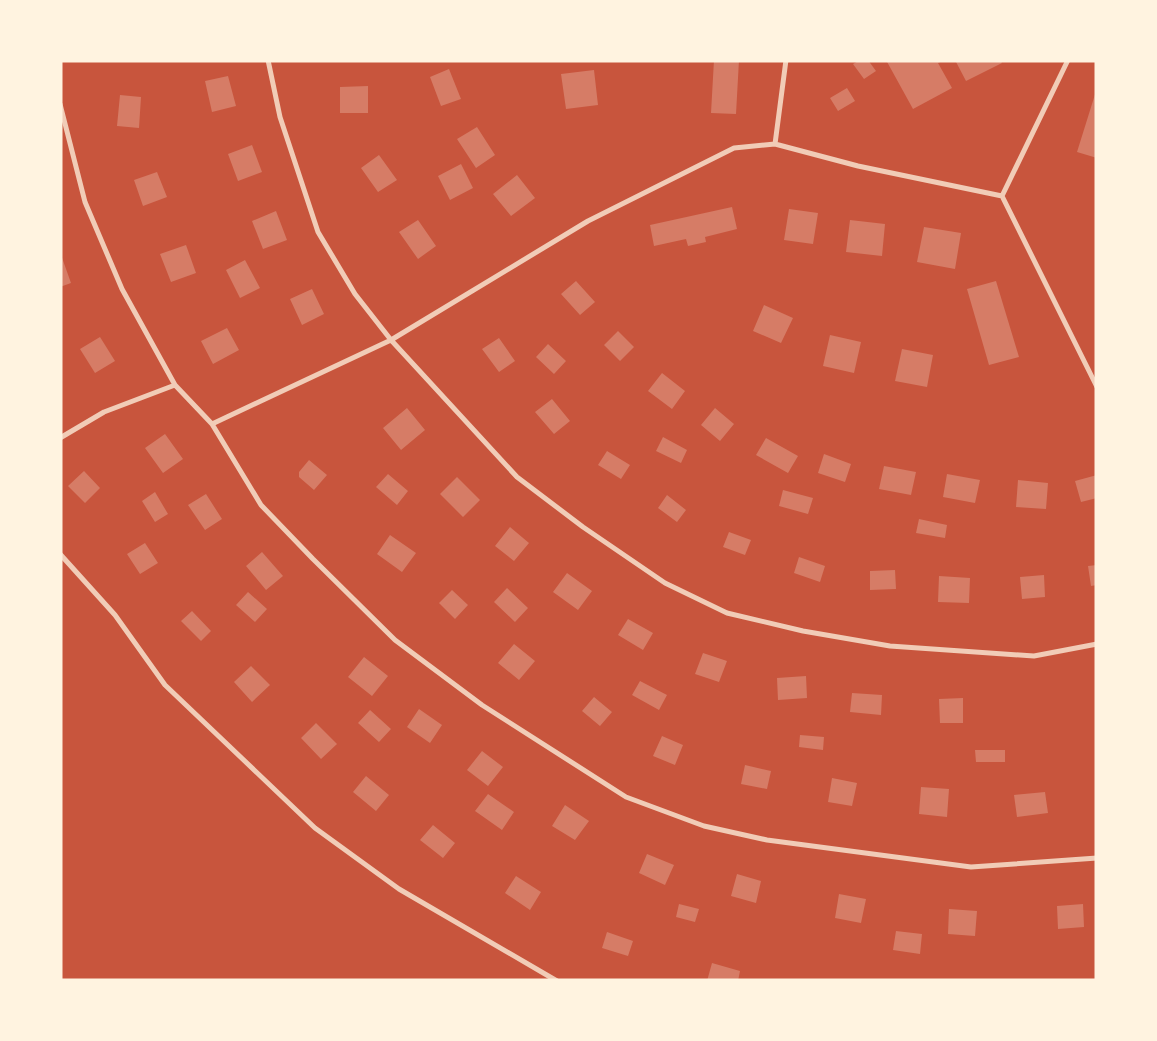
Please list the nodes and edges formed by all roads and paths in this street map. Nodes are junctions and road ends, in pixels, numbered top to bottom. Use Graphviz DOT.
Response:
graph roads {
  1 [pos="268,60"];
  2 [pos="786,60"];
  3 [pos="1068,60"];
  4 [pos="60,104"];
  5 [pos="774,144"];
  6 [pos="1002,196"];
  7 [pos="390,340"];
  8 [pos="175,385"];
  9 [pos="1097,387"];
  10 [pos="212,424"];
  11 [pos="60,438"];
  12 [pos="60,554"];
  13 [pos="1097,644"];
  14 [pos="1097,858"];
  15 [pos="558,981"];
  1 -- 7 [label="lane"];
  2 -- 5 [label="lane"];
  3 -- 6 [label="lane"];
  4 -- 8 [label="lane"];
  5 -- 6 [label="lane"];
  5 -- 7 [label="lane"];
  6 -- 9 [label="lane"];
  7 -- 10 [label="lane"];
  7 -- 13 [label="lane"];
  8 -- 10 [label="lane"];
  8 -- 11 [label="lane"];
  10 -- 14 [label="lane"];
  12 -- 15 [label="lane"];
}
